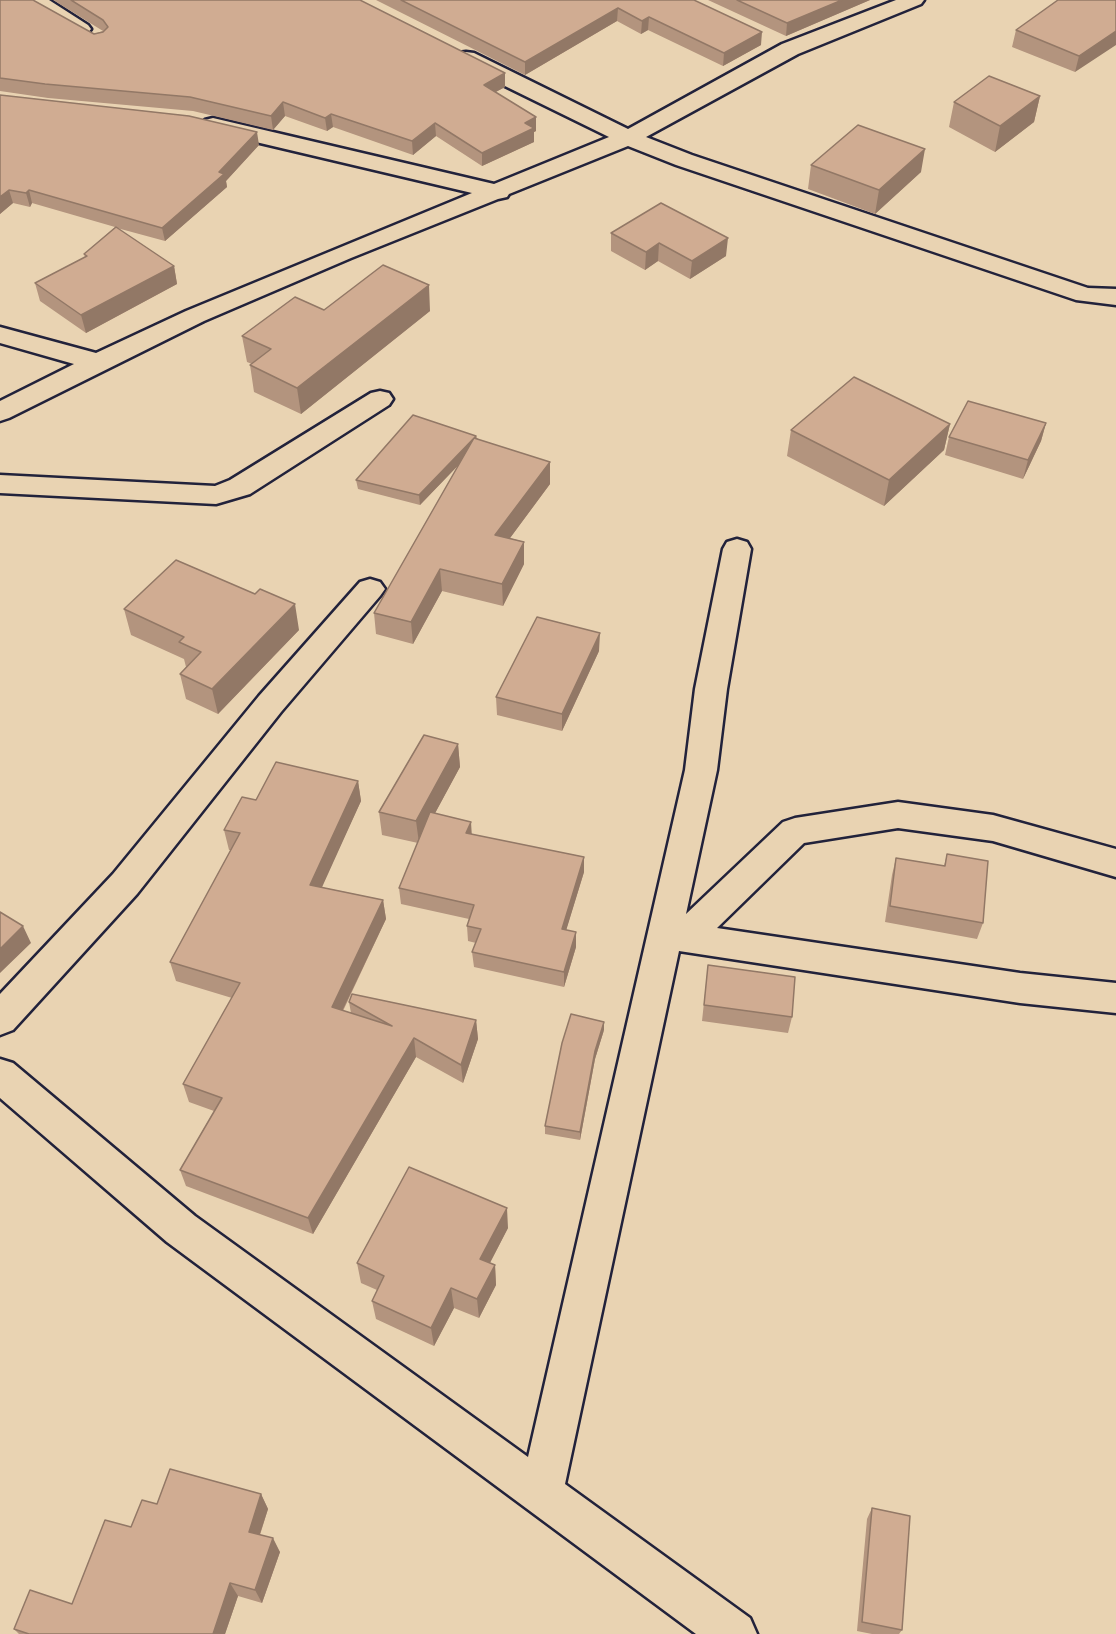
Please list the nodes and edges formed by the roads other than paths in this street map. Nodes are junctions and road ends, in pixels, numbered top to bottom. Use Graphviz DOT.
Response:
graph roads {
  1 [pos="38,0"];
  2 [pos="914,0"];
  3 [pos="98,39"];
  4 [pos="444,46"];
  5 [pos="192,120"];
  6 [pos="628,138"];
  7 [pos="499,192"];
  8 [pos="1116,297"];
  9 [pos="0,335"];
  10 [pos="98,362"];
  11 [pos="380,399"];
  12 [pos="0,412"];
  13 [pos="0,484"];
  14 [pos="737,549"];
  15 [pos="370,589"];
  16 [pos="1116,862"];
  17 [pos="675,936"];
  18 [pos="1116,998"];
  19 [pos="0,1019"];
  20 [pos="0,1075"];
  21 [pos="541,1494"];
  22 [pos="734,1634"];
  1 -- 3 [label="street"];
  2 -- 6 [label="street"];
  4 -- 6 [label="street"];
  5 -- 7 [label="street"];
  6 -- 7 [label="street"];
  6 -- 8 [label="street"];
  7 -- 10 [label="street"];
  9 -- 10 [label="street"];
  10 -- 12 [label="street"];
  11 -- 13 [label="street"];
  14 -- 17 [label="street"];
  15 -- 19 [label="street"];
  16 -- 17 [label="street"];
  17 -- 18 [label="street"];
  17 -- 21 [label="street"];
  20 -- 21 [label="street"];
  21 -- 22 [label="street"];
}
